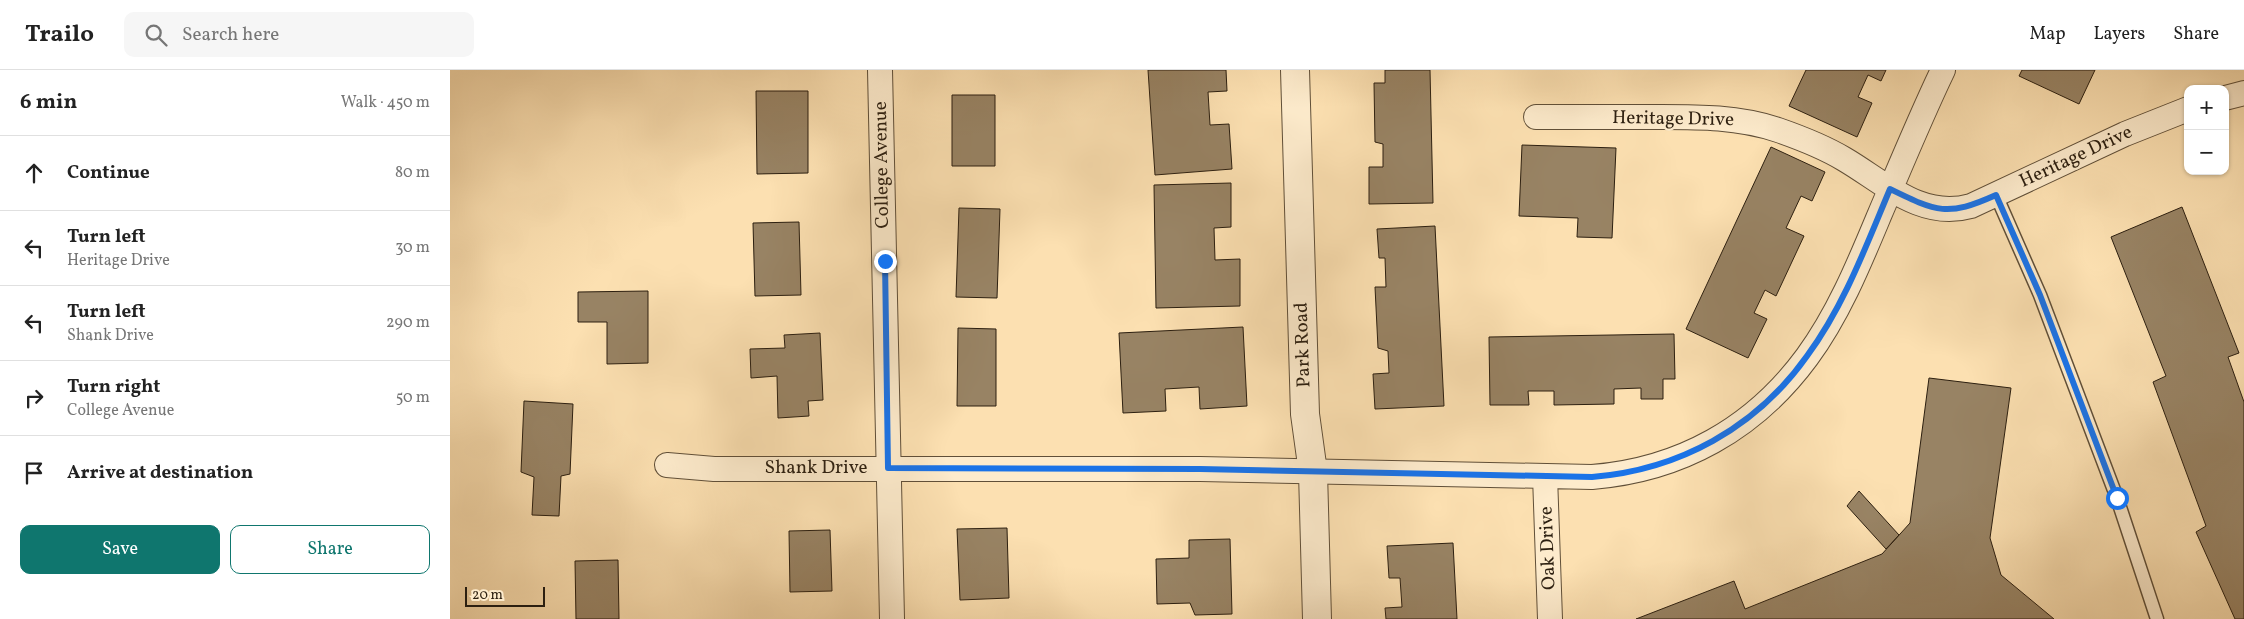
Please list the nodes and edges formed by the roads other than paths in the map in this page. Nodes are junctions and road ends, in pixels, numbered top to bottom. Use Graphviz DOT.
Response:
graph roads {
  1 [pos="880,70"];
  2 [pos="1294,70"];
  3 [pos="1943,70"];
  4 [pos="2244,93"];
  5 [pos="2229,97"];
  6 [pos="2184,112"];
  7 [pos="1536,118"];
  8 [pos="1890,189"];
  9 [pos="1996,195"];
  10 [pos="667,465"];
  11 [pos="888,468"];
  12 [pos="1314,472"];
  13 [pos="1545,476"];
  14 [pos="892,619"];
  15 [pos="1317,619"];
  16 [pos="1550,619"];
  17 [pos="2157,619"];
  1 -- 11 [label="street, College Avenue"];
  2 -- 12 [label="street, Park Road"];
  3 -- 8 [label="street, Shank Drive"];
  4 -- 5 [label="street"];
  6 -- 9 [label="street, Heritage Drive"];
  7 -- 8 [label="street, Heritage Drive"];
  8 -- 9 [label="street, Heritage Drive"];
  8 -- 13 [label="street, Shank Drive"];
  9 -- 17 [label="lane"];
  10 -- 11 [label="street, Shank Drive"];
  11 -- 12 [label="street, Shank Drive"];
  11 -- 14 [label="street, College Avenue"];
  12 -- 13 [label="street, Shank Drive"];
  12 -- 15 [label="street, Park Road"];
  13 -- 16 [label="street, Oak Drive"];
}
